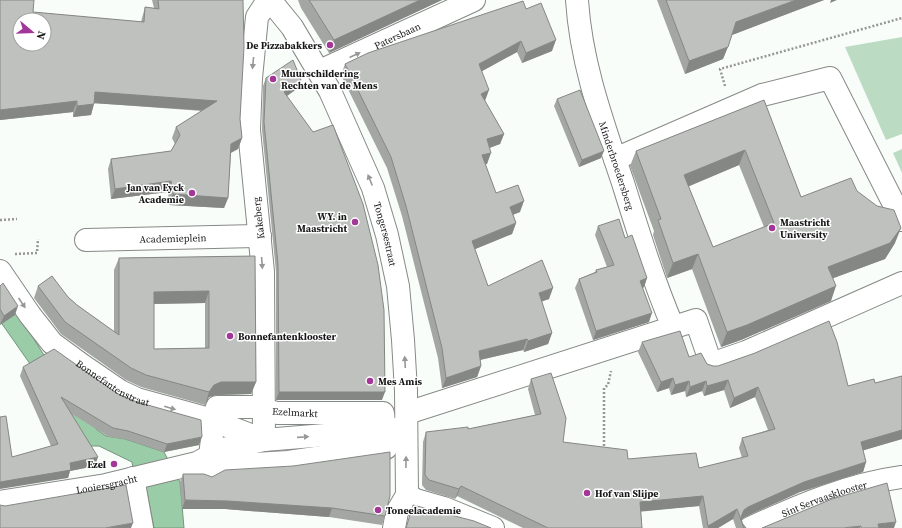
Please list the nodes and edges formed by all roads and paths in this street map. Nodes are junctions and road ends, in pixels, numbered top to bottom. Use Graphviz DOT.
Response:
graph roads {
  1 [pos="269,0"];
  2 [pos="474,0"];
  3 [pos="577,0"];
  4 [pos="902,18"];
  5 [pos="320,71"];
  6 [pos="732,108"];
  7 [pos="615,159"];
  8 [pos="17,219"];
  9 [pos="0,220"];
  10 [pos="902,220"];
  11 [pos="260,236"];
  12 [pos="38,240"];
  13 [pos="86,240"];
  14 [pos="20,253"];
  15 [pos="0,271"];
  16 [pos="902,283"];
  17 [pos="673,326"];
  18 [pos="612,368"];
  19 [pos="265,410"];
  20 [pos="212,421"];
  21 [pos="407,421"];
  22 [pos="385,431"];
  23 [pos="264,440"];
  24 [pos="598,452"];
  25 [pos="210,456"];
  26 [pos="136,477"];
  27 [pos="902,477"];
  28 [pos="407,495"];
  29 [pos="0,502"];
  30 [pos="142,528"];
  31 [pos="394,528"];
  32 [pos="493,528"];
  33 [pos="750,528"];
  1 -- 5 [label="street, Tongersestraat"];
  1 -- 11 [label="street, Kakeberg, one-way"];
  5 -- 2 [label="street, Patersbaan, one-way"];
  3 -- 7 [label="street, Minderbroedersberg"];
  4 -- 6 [label="path"];
  21 -- 5 [label="street, Tongersestraat, one-way"];
  6 -- 7 [label="street"];
  6 -- 10 [label="street"];
  7 -- 17 [label="street, Minderbroedersberg"];
  8 -- 9 [label="path"];
  11 -- 13 [label="street, Academieplein"];
  11 -- 19 [label="street, Kakeberg, one-way"];
  12 -- 14 [label="path"];
  15 -- 20 [label="street, Bonnefantenstraat, one-way"];
  16 -- 17 [label="street"];
  17 -- 21 [label="street"];
  18 -- 24 [label="path"];
  19 -- 20 [label="street, Ezelmarkt"];
  19 -- 22 [label="street, Ezelmarkt"];
  19 -- 23 [label="street, Kakeberg"];
  20 -- 23 [label="street, Bonnefantenstraat"];
  20 -- 25 [label="street, Ezelmarkt"];
  21 -- 22 [label="street"];
  28 -- 21 [label="street, Tongersestraat, one-way"];
  23 -- 22 [label="street, one-way"];
  22 -- 25 [label="street, Ezelmarkt"];
  23 -- 25 [label="street"];
  25 -- 26 [label="street, Looiersgracht"];
  26 -- 29 [label="street, Looiersgracht"];
  26 -- 30 [label="street"];
  27 -- 33 [label="street, Sint Servaasklooster"];
  28 -- 31 [label="street"];
  28 -- 32 [label="street"];
}
